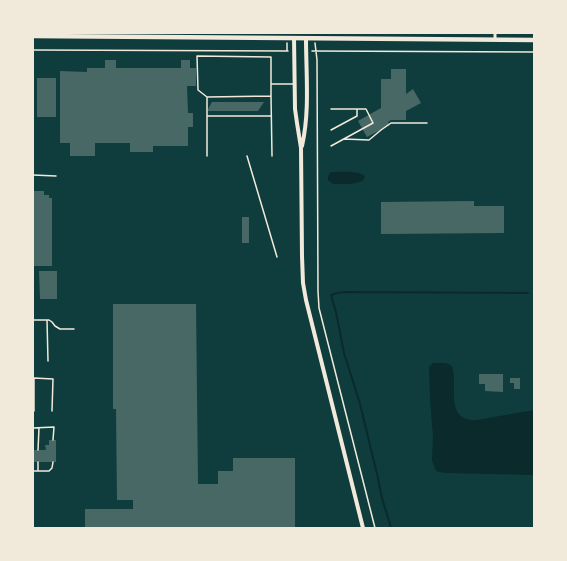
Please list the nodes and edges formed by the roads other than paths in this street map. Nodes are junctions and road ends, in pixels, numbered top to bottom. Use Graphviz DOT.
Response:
graph roads {
  1 [pos="495,33"];
  2 [pos="33,36"];
  3 [pos="294,38"];
  4 [pos="306,38"];
  5 [pos="495,39"];
  6 [pos="534,40"];
  7 [pos="272,84"];
  8 [pos="295,84"];
  9 [pos="271,96"];
  10 [pos="207,97"];
  11 [pos="331,109"];
  12 [pos="357,109"];
  13 [pos="207,116"];
  14 [pos="271,116"];
  15 [pos="427,123"];
  16 [pos="331,130"];
  17 [pos="344,139"];
  18 [pos="331,146"];
  19 [pos="301,148"];
  20 [pos="207,156"];
  21 [pos="272,156"];
  22 [pos="33,175"];
  23 [pos="56,176"];
  24 [pos="33,320"];
  25 [pos="47,320"];
  26 [pos="74,329"];
  27 [pos="48,361"];
  28 [pos="34,395"];
  29 [pos="34,411"];
  30 [pos="52,411"];
  31 [pos="33,428"];
  32 [pos="39,428"];
  33 [pos="53,440"];
  34 [pos="38,450"];
  35 [pos="38,462"];
  36 [pos="53,462"];
  37 [pos="33,471"];
  38 [pos="38,471"];
  39 [pos="363,528"];
  1 -- 5 [label="street"];
  2 -- 3 [label="main road"];
  3 -- 4 [label="main road"];
  3 -- 8 [label="street"];
  4 -- 5 [label="main road"];
  4 -- 19 [label="street"];
  5 -- 6 [label="main road"];
  7 -- 8 [label="lane"];
  7 -- 9 [label="lane"];
  7 -- 10 [label="lane"];
  8 -- 19 [label="street"];
  9 -- 10 [label="lane"];
  9 -- 14 [label="lane"];
  10 -- 13 [label="lane"];
  11 -- 12 [label="lane"];
  12 -- 16 [label="lane"];
  12 -- 17 [label="lane"];
  13 -- 14 [label="lane"];
  13 -- 20 [label="lane"];
  14 -- 21 [label="lane"];
  15 -- 17 [label="lane"];
  17 -- 18 [label="lane"];
  19 -- 39 [label="street"];
  22 -- 23 [label="lane"];
  24 -- 25 [label="lane"];
  25 -- 26 [label="lane"];
  25 -- 27 [label="lane"];
  28 -- 29 [label="lane"];
  28 -- 30 [label="lane"];
  31 -- 32 [label="lane"];
  32 -- 33 [label="lane"];
  32 -- 34 [label="lane"];
  35 -- 38 [label="lane"];
  36 -- 38 [label="lane"];
  37 -- 38 [label="lane"];
}
